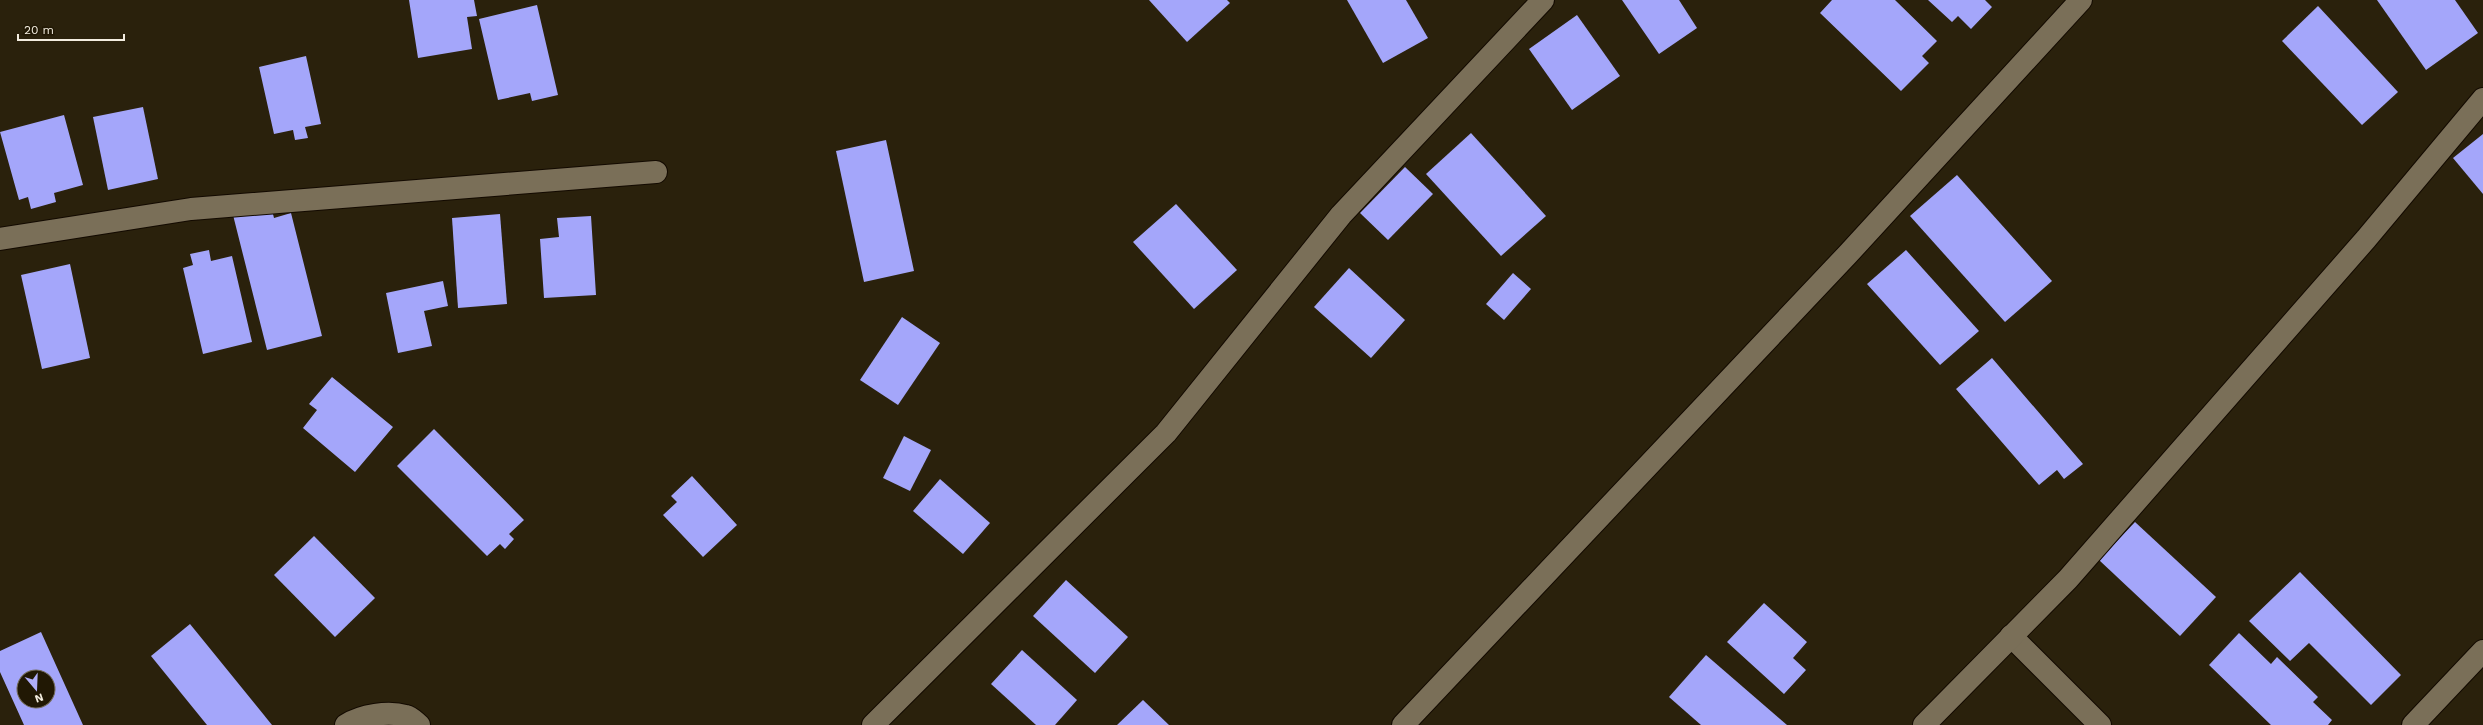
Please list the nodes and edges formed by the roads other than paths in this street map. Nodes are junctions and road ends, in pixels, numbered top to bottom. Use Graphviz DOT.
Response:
graph roads {
  1 [pos="1543,0"];
  2 [pos="2080,0"];
  3 [pos="2483,99"];
  4 [pos="656,172"];
  5 [pos="0,239"];
  6 [pos="2011,636"];
  7 [pos="2483,651"];
  8 [pos="346,725"];
  9 [pos="419,725"];
  10 [pos="873,725"];
  11 [pos="1403,725"];
  12 [pos="1924,725"];
  13 [pos="2100,725"];
  14 [pos="2413,725"];
  1 -- 10 [label="street"];
  2 -- 11 [label="street"];
  3 -- 6 [label="street"];
  4 -- 5 [label="street"];
  6 -- 12 [label="street"];
  6 -- 13 [label="street"];
  7 -- 14 [label="street"];
  8 -- 9 [label="street"];
}
